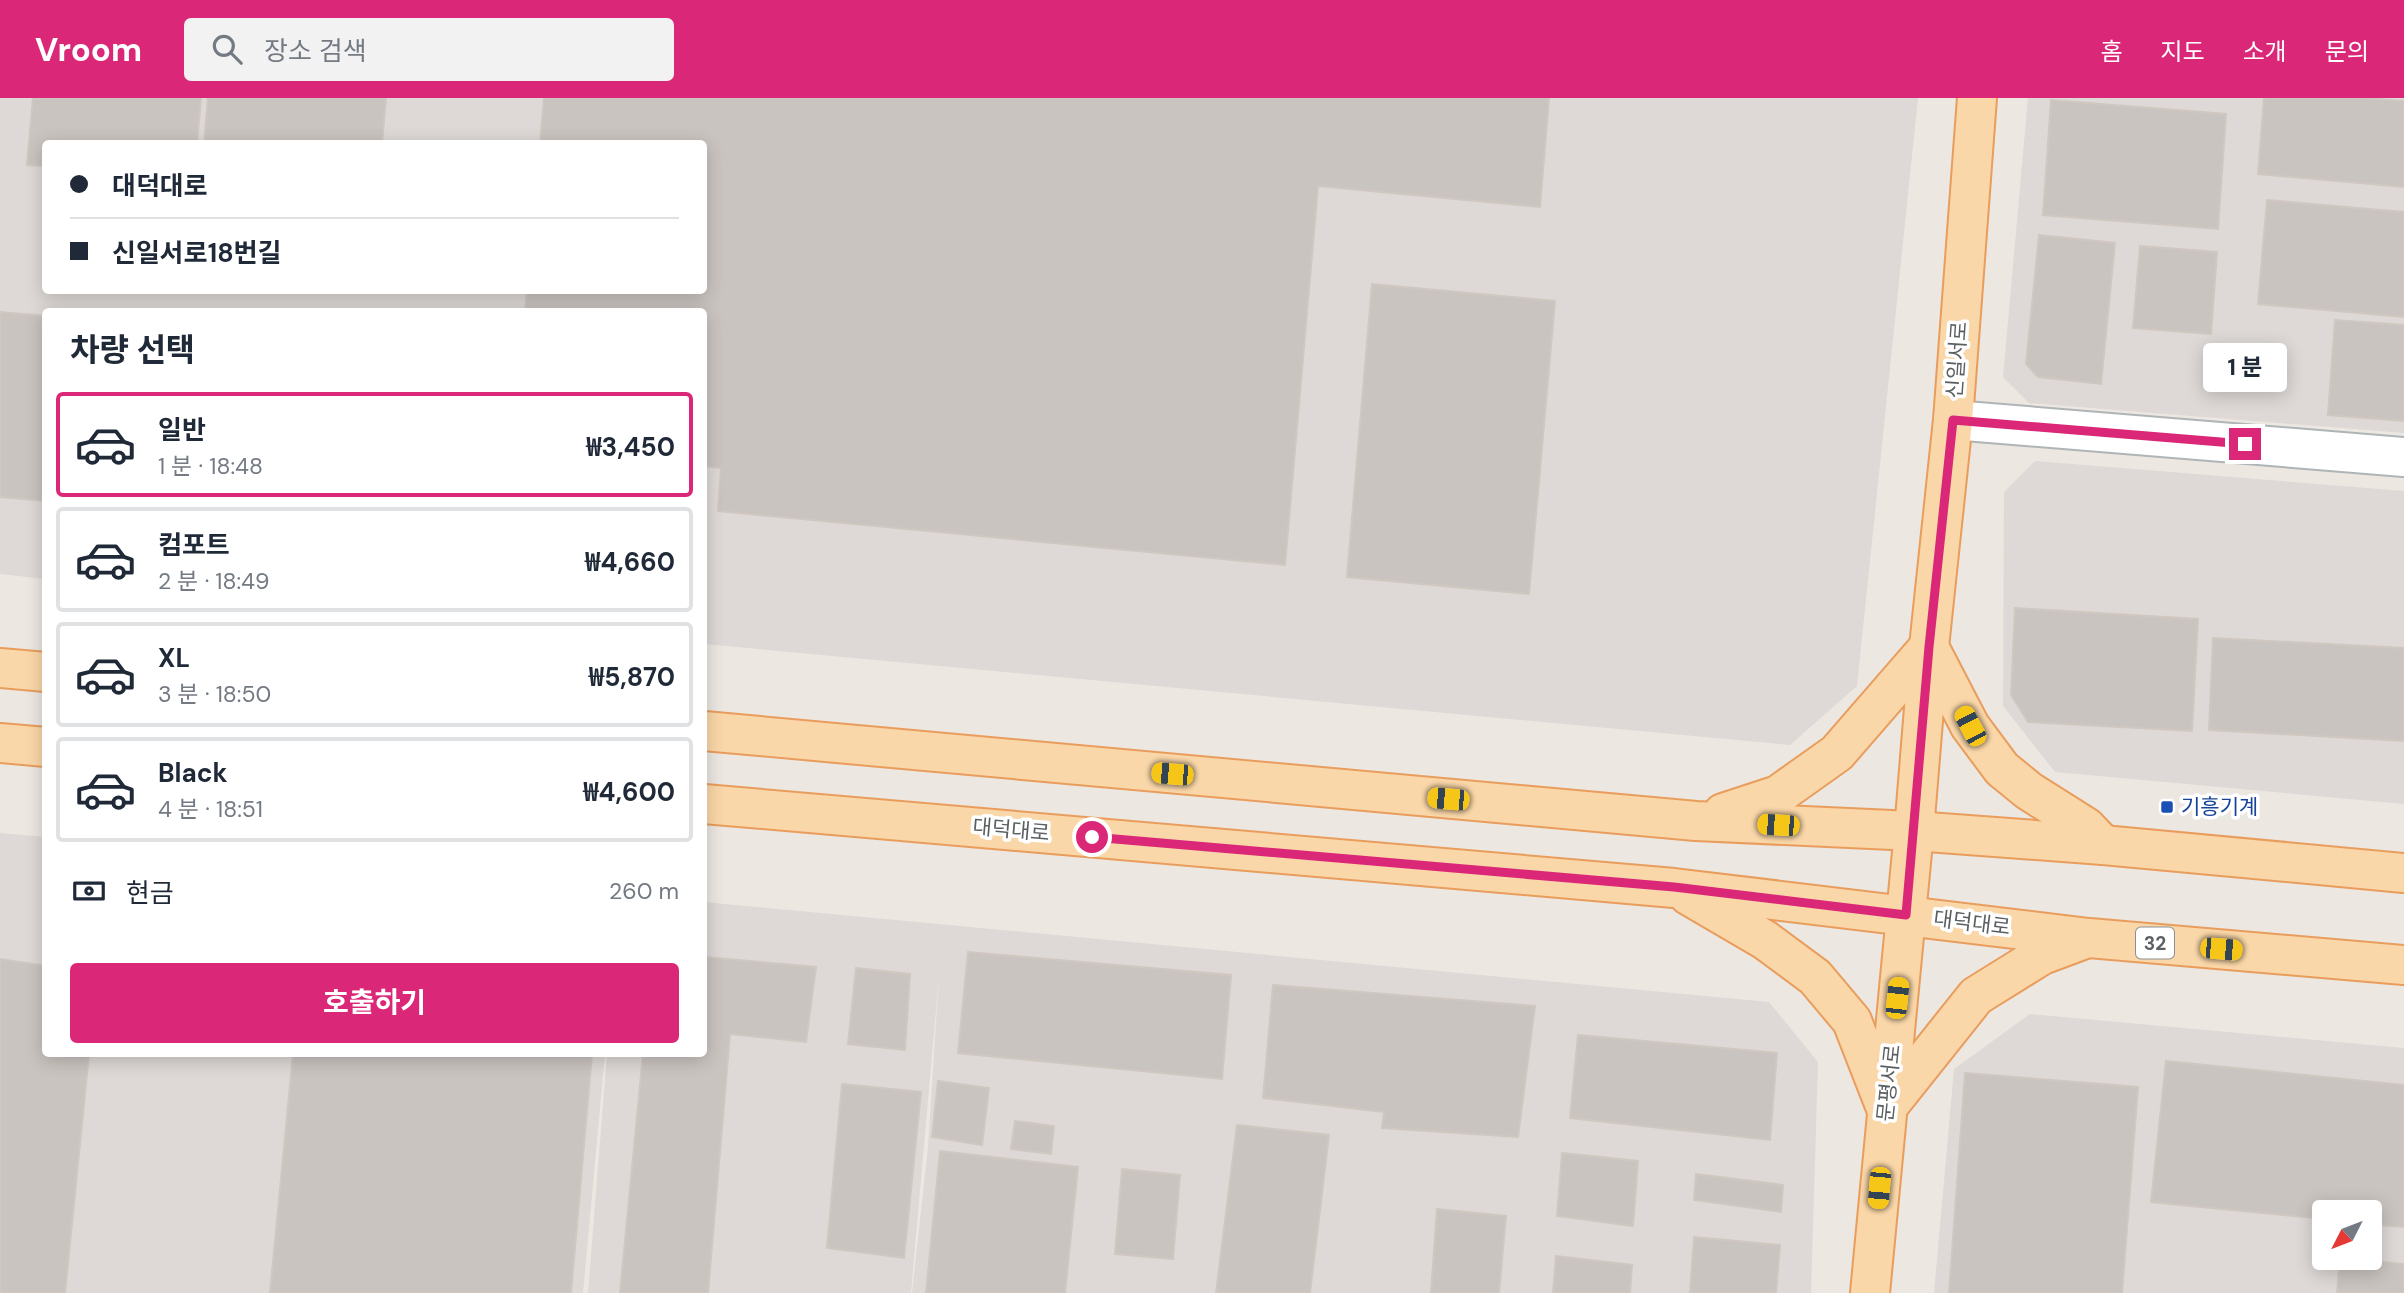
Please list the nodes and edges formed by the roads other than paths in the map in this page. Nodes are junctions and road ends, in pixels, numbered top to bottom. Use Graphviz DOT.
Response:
graph roads {
  1 [pos="1977,98"];
  2 [pos="1953,420"];
  3 [pos="2404,457"];
  4 [pos="1929,647"];
  5 [pos="0,668"];
  6 [pos="42,672"];
  7 [pos="707,731"];
  8 [pos="0,743"];
  9 [pos="42,747"];
  10 [pos="707,804"];
  11 [pos="1696,821"];
  12 [pos="1914,831"];
  13 [pos="2103,845"];
  14 [pos="2404,873"];
  15 [pos="1674,887"];
  16 [pos="1906,915"];
  17 [pos="2090,938"];
  18 [pos="2404,965"];
  19 [pos="1886,1108"];
  20 [pos="1870,1293"];
  1 -- 2 [label="main road, 신일서로"];
  2 -- 3 [label="street"];
  2 -- 4 [label="main road, 신일서로"];
  4 -- 11 [label="main road"];
  4 -- 12 [label="main road, 신일서로"];
  4 -- 13 [label="main road"];
  5 -- 6 [label="main road"];
  7 -- 11 [label="main road"];
  8 -- 9 [label="main road"];
  10 -- 15 [label="main road, 대덕대로 / 32"];
  11 -- 12 [label="main road"];
  12 -- 13 [label="main road"];
  12 -- 16 [label="main road, 문평서로"];
  13 -- 14 [label="main road"];
  15 -- 16 [label="main road, 대덕대로 / 32"];
  15 -- 19 [label="main road"];
  16 -- 17 [label="main road, 대덕대로 / 32"];
  16 -- 19 [label="main road, 문평서로"];
  17 -- 18 [label="main road, 대덕대로 / 32"];
  17 -- 19 [label="main road"];
  19 -- 20 [label="main road, 문평서로"];
}
